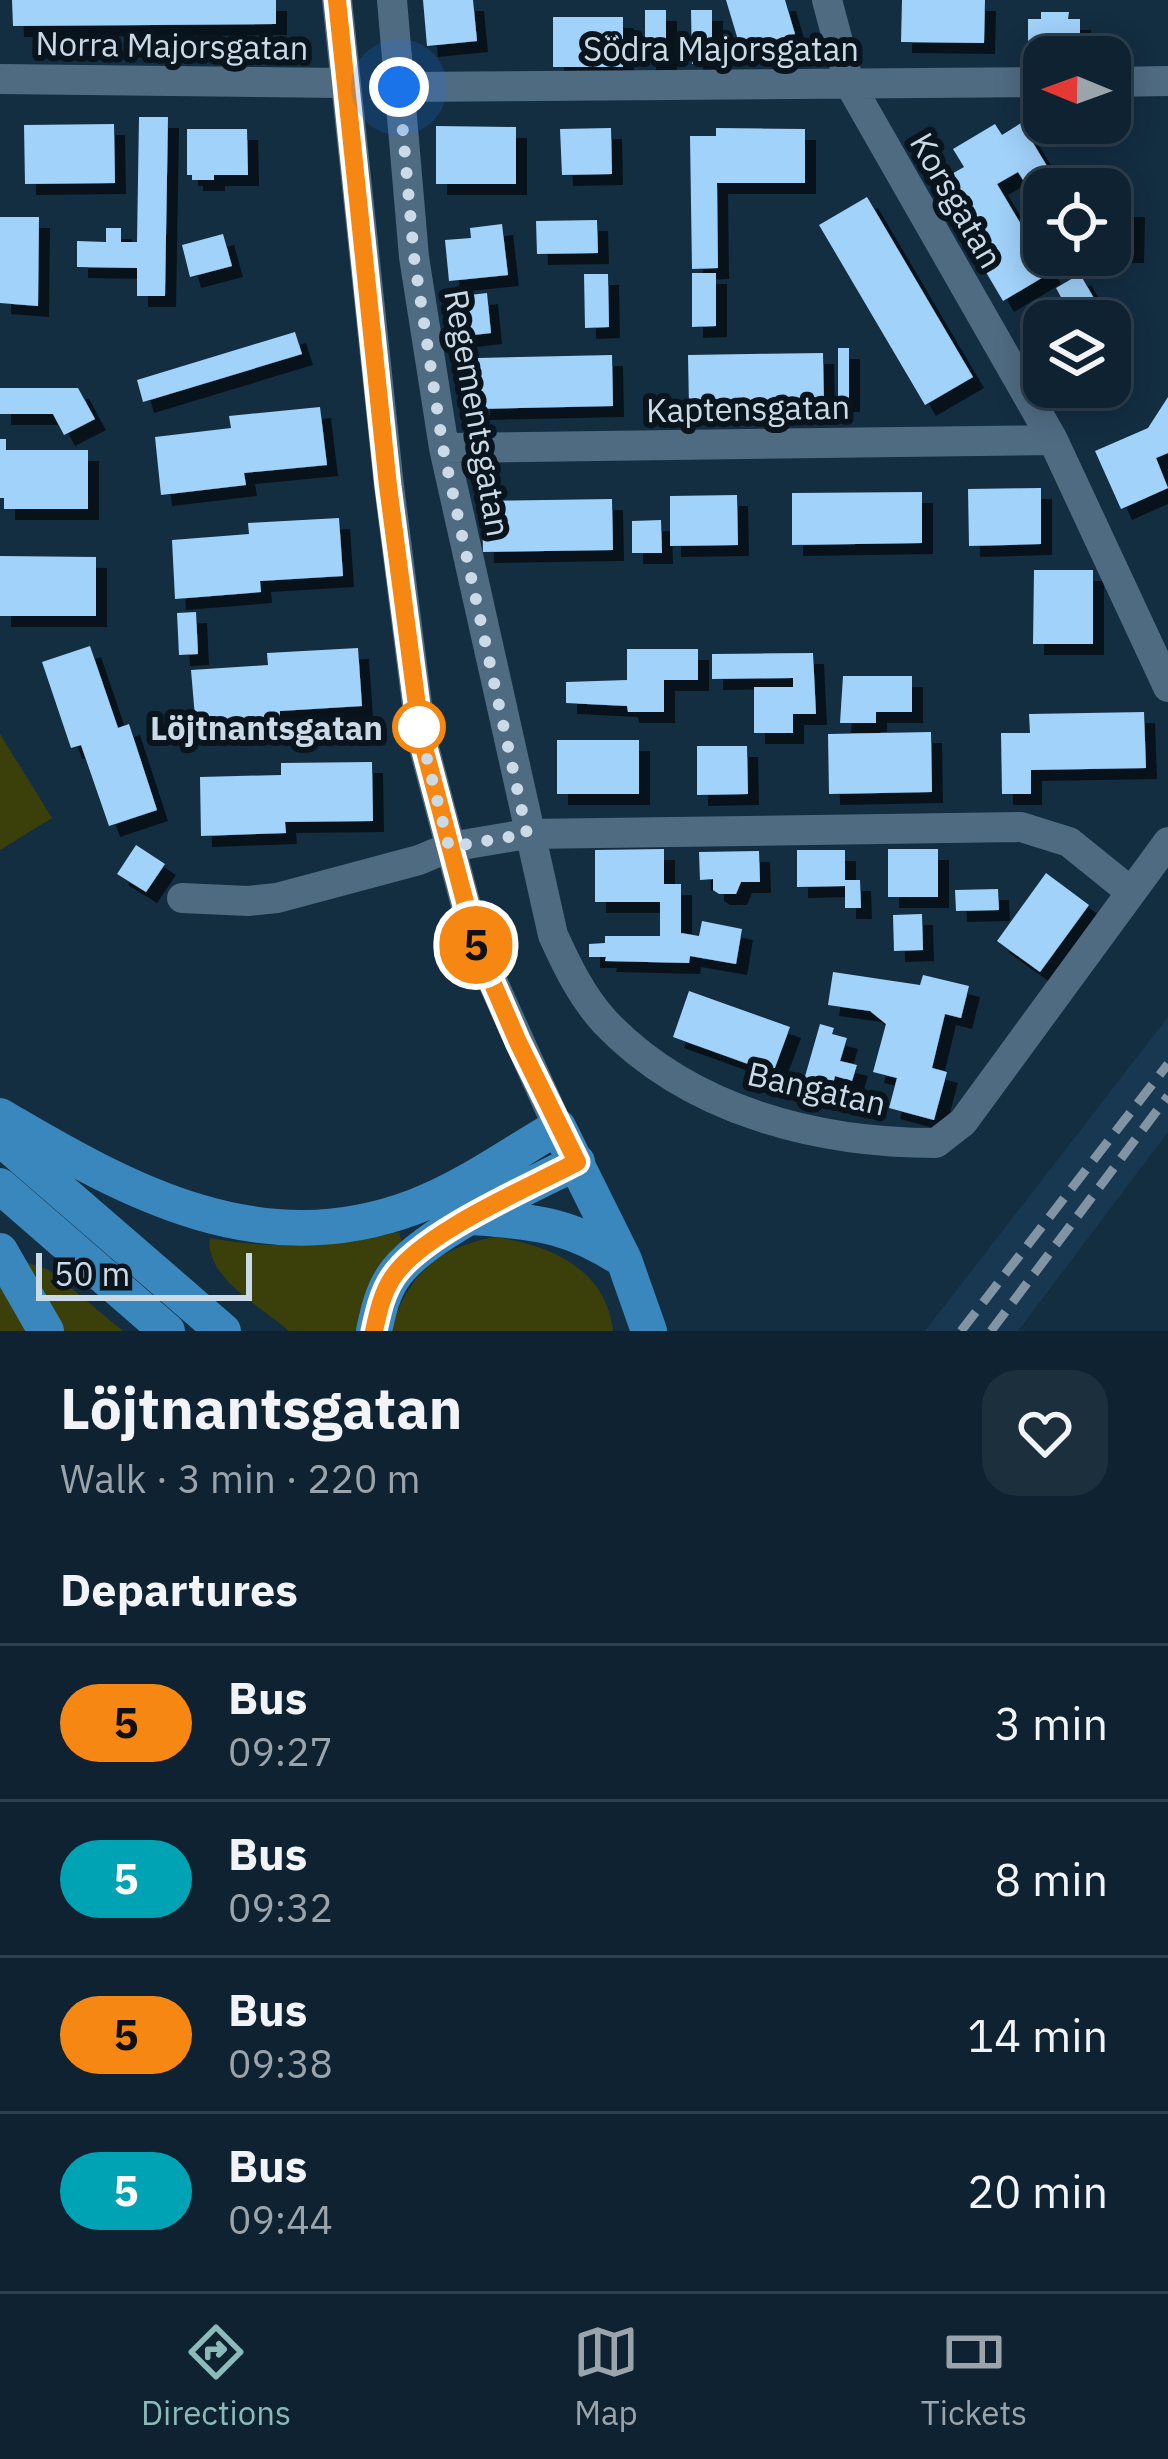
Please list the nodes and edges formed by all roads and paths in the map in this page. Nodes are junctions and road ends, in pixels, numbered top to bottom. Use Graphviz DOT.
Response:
graph roads {
  1 [pos="337,0"];
  2 [pos="392,0"];
  3 [pos="827,0"];
  4 [pos="0,80"];
  5 [pos="1168,81"];
  6 [pos="1023,82"];
  7 [pos="1131,82"];
  8 [pos="343,83"];
  9 [pos="849,83"];
  10 [pos="399,87"];
  11 [pos="1053,440"];
  12 [pos="443,448"];
  13 [pos="1168,687"];
  14 [pos="527,834"];
  15 [pos="1168,842"];
  16 [pos="449,847"];
  17 [pos="1131,892"];
  18 [pos="182,898"];
  19 [pos="0,1116"];
  20 [pos="558,1127"];
  21 [pos="0,1138"];
  22 [pos="577,1162"];
  23 [pos="0,1186"];
  24 [pos="475,1217"];
  25 [pos="0,1251"];
  26 [pos="624,1260"];
  27 [pos="46,1331"];
  28 [pos="167,1331"];
  29 [pos="223,1331"];
  30 [pos="374,1331"];
  31 [pos="649,1331"];
  1 -- 8 [label="street"];
  2 -- 10 [label="street, Regementsgatan"];
  3 -- 9 [label="street, Korsgatan"];
  4 -- 8 [label="street, Norra Majorsgatan"];
  5 -- 7 [label="street"];
  6 -- 9 [label="street, Södra Majorsgatan"];
  8 -- 16 [label="street"];
  9 -- 10 [label="street, Södra Majorsgatan"];
  9 -- 11 [label="street, Korsgatan"];
  10 -- 12 [label="street, Regementsgatan"];
  11 -- 12 [label="street, Kaptensgatan"];
  11 -- 13 [label="street, Korsgatan"];
  12 -- 14 [label="street, Regementsgatan"];
  14 -- 16 [label="street"];
  14 -- 17 [label="street"];
  14 -- 17 [label="street, Bangatan"];
  15 -- 17 [label="street, Bangatan"];
  16 -- 18 [label="street"];
  16 -- 20 [label="street"];
  19 -- 20 [label="main road"];
  20 -- 22 [label="main road"];
  21 -- 29 [label="main road"];
  22 -- 24 [label="main road"];
  22 -- 26 [label="main road"];
  23 -- 28 [label="main road"];
  24 -- 26 [label="main road"];
  24 -- 30 [label="main road"];
  25 -- 27 [label="main road"];
  26 -- 31 [label="main road"];
}
